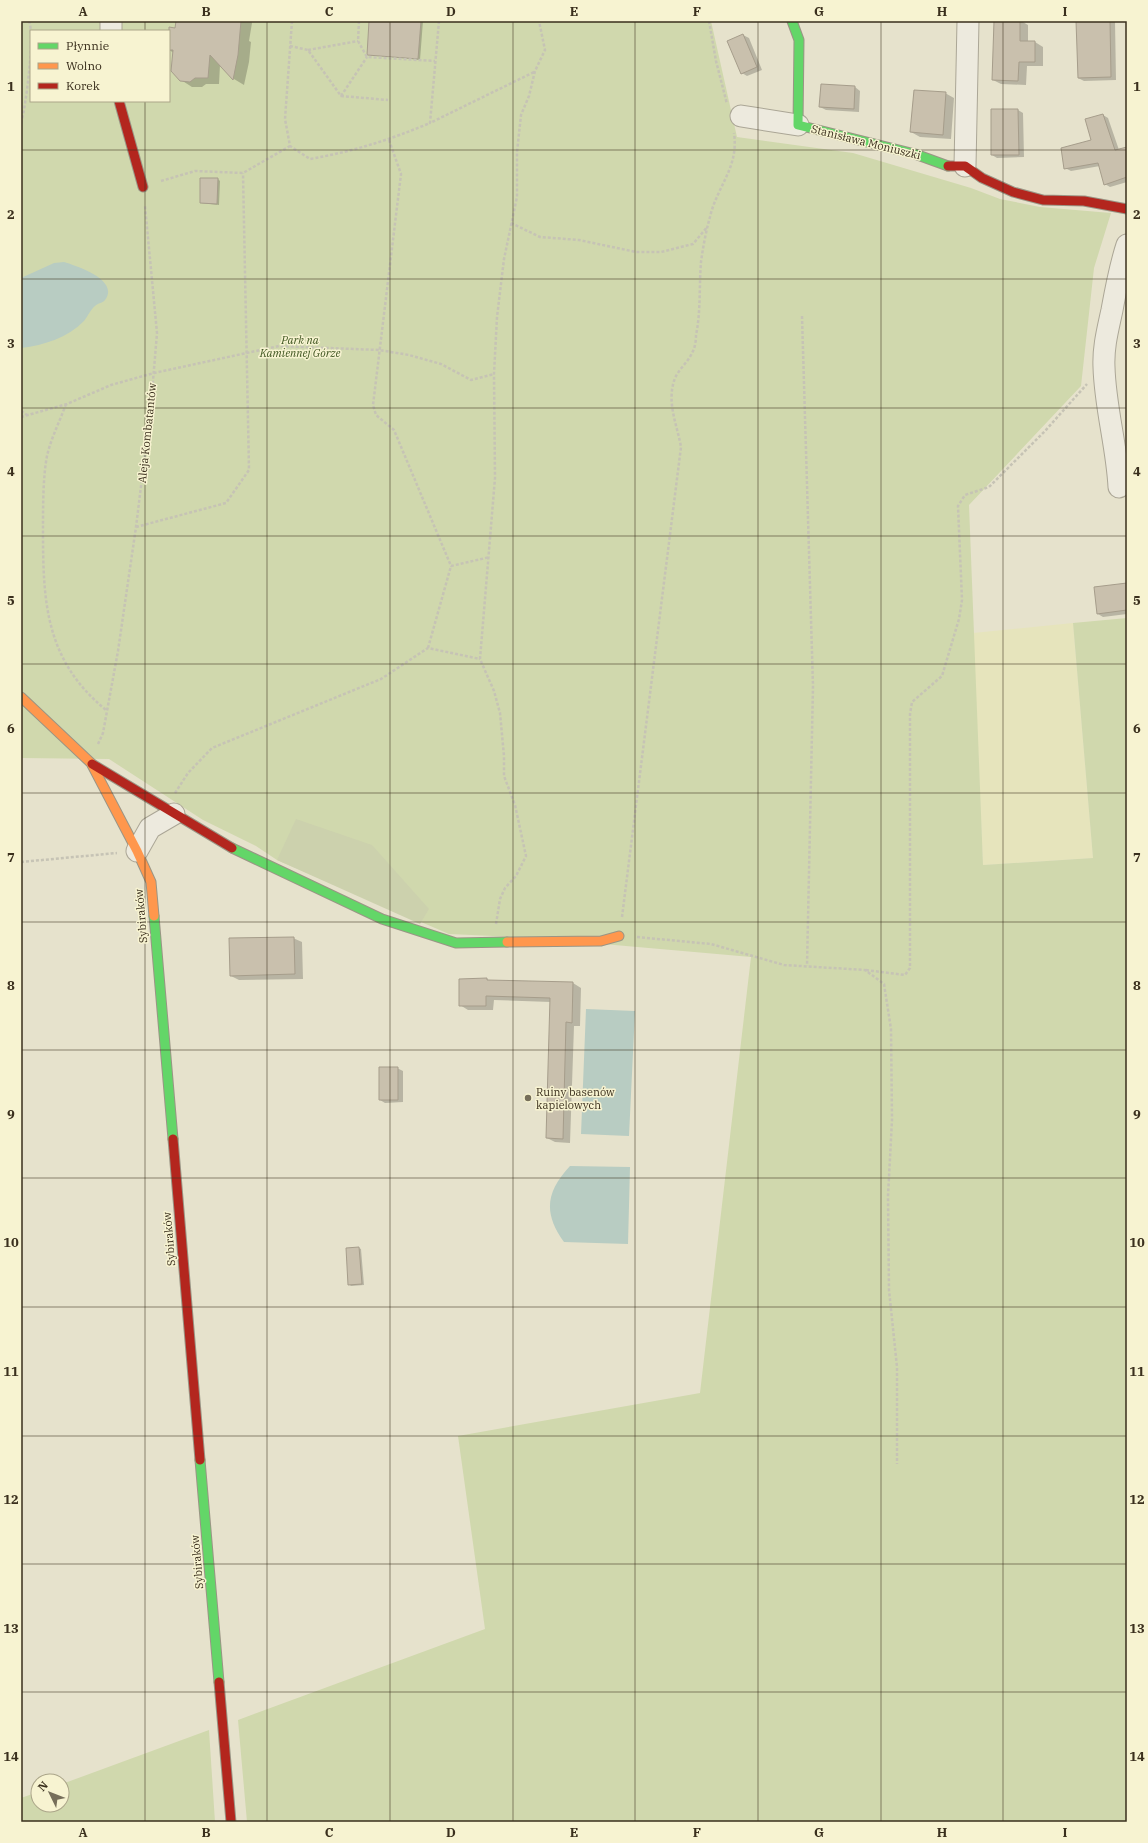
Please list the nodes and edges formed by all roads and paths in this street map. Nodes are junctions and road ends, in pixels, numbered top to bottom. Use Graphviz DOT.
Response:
graph roads {
  1 [pos="30,21"];
  2 [pos="292,21"];
  3 [pos="360,21"];
  4 [pos="439,21"];
  5 [pos="539,21"];
  6 [pos="709,21"];
  7 [pos="792,21"];
  8 [pos="968,21"];
  9 [pos="358,41"];
  10 [pos="290,46"];
  11 [pos="308,50"];
  12 [pos="367,57"];
  13 [pos="435,61"];
  14 [pos="535,71"];
  15 [pos="341,96"];
  16 [pos="388,100"];
  17 [pos="119,102"];
  18 [pos="737,122"];
  19 [pos="21,123"];
  20 [pos="430,124"];
  21 [pos="798,124"];
  22 [pos="389,140"];
  23 [pos="290,146"];
  24 [pos="965,166"];
  25 [pos="243,173"];
  26 [pos="143,187"];
  27 [pos="1127,209"];
  28 [pos="511,223"];
  29 [pos="708,226"];
  30 [pos="1127,245"];
  31 [pos="802,316"];
  32 [pos="379,350"];
  33 [pos="247,353"];
  34 [pos="1104,367"];
  35 [pos="154,372"];
  36 [pos="494,374"];
  37 [pos="67,404"];
  38 [pos="21,411"];
  39 [pos="27,415"];
  40 [pos="21,416"];
  41 [pos="1119,487"];
  42 [pos="136,526"];
  43 [pos="490,557"];
  44 [pos="451,566"];
  45 [pos="428,648"];
  46 [pos="480,659"];
  47 [pos="21,697"];
  48 [pos="107,710"];
  49 [pos="91,763"];
  50 [pos="169,811"];
  51 [pos="137,851"];
  52 [pos="21,862"];
  53 [pos="619,936"];
  54 [pos="495,942"];
  55 [pos="807,966"];
  56 [pos="865,970"];
  57 [pos="897,1464"];
  58 [pos="231,1822"];
  1 -- 19 [label="path"];
  2 -- 10 [label="path"];
  3 -- 9 [label="path"];
  4 -- 13 [label="path"];
  5 -- 14 [label="path"];
  6 -- 18 [label="path"];
  7 -- 21 [label="street, Stanisława Moniuszki"];
  8 -- 24 [label="street"];
  9 -- 11 [label="path"];
  9 -- 12 [label="path"];
  10 -- 11 [label="path"];
  10 -- 23 [label="path"];
  11 -- 15 [label="path"];
  12 -- 13 [label="path"];
  12 -- 15 [label="path"];
  13 -- 20 [label="path"];
  14 -- 20 [label="path"];
  14 -- 28 [label="path"];
  15 -- 16 [label="path"];
  17 -- 26 [label="street"];
  18 -- 21 [label="street"];
  18 -- 29 [label="path"];
  20 -- 22 [label="path"];
  21 -- 24 [label="street, Stanisława Moniuszki"];
  22 -- 23 [label="path"];
  22 -- 32 [label="path"];
  23 -- 25 [label="path"];
  24 -- 27 [label="street"];
  25 -- 26 [label="path"];
  25 -- 33 [label="path"];
  26 -- 35 [label="path, Aleja Kombatantów"];
  28 -- 29 [label="path"];
  28 -- 36 [label="path"];
  29 -- 53 [label="path"];
  30 -- 34 [label="street"];
  31 -- 55 [label="path"];
  32 -- 33 [label="path"];
  32 -- 36 [label="path"];
  32 -- 44 [label="path"];
  33 -- 35 [label="path"];
  33 -- 42 [label="path"];
  34 -- 41 [label="street"];
  34 -- 56 [label="path"];
  35 -- 37 [label="path"];
  35 -- 42 [label="path, Aleja Kombatantów"];
  36 -- 43 [label="path"];
  37 -- 39 [label="path"];
  37 -- 48 [label="path"];
  38 -- 39 [label="path"];
  39 -- 40 [label="path"];
  42 -- 48 [label="path, Aleja Kombatantów"];
  43 -- 44 [label="path"];
  43 -- 46 [label="path"];
  44 -- 45 [label="path"];
  45 -- 46 [label="path"];
  45 -- 50 [label="path"];
  46 -- 54 [label="path"];
  47 -- 49 [label="street, Sybiraków"];
  48 -- 49 [label="path, Aleja Kombatantów"];
  49 -- 50 [label="street"];
  49 -- 51 [label="street, Sybiraków"];
  50 -- 51 [label="street"];
  50 -- 54 [label="street"];
  51 -- 52 [label="path"];
  51 -- 58 [label="street, Sybiraków"];
  53 -- 54 [label="street"];
  53 -- 55 [label="path"];
  55 -- 56 [label="path"];
  56 -- 57 [label="path"];
}
